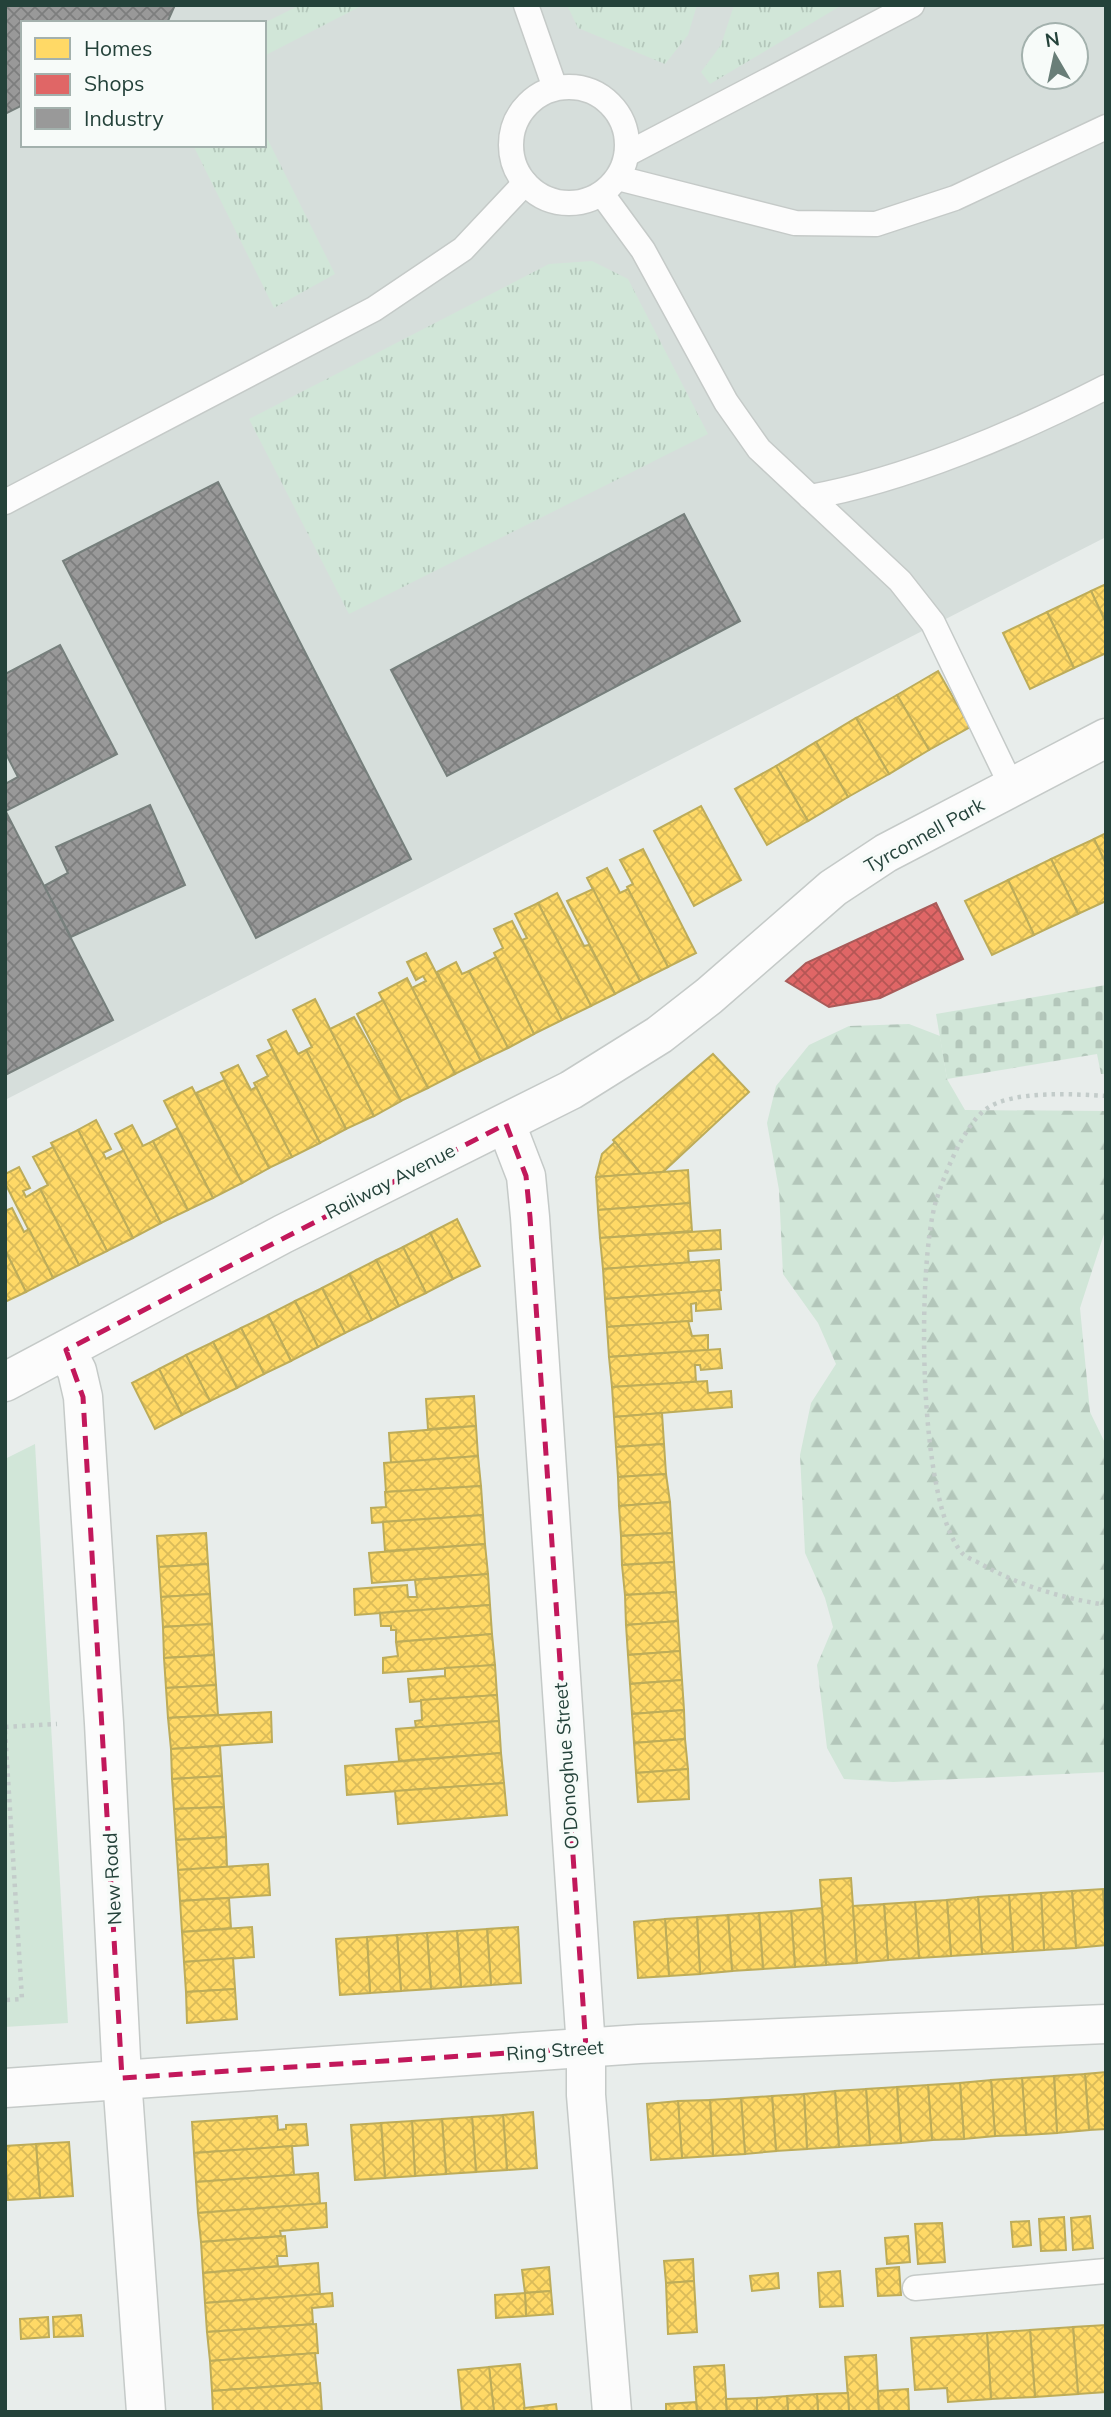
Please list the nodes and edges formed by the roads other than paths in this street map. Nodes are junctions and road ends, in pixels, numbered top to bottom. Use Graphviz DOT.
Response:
graph roads {
  1 [pos="526,5"];
  2 [pos="912,5"];
  3 [pos="555,88"];
  4 [pos="1106,127"];
  5 [pos="627,154"];
  6 [pos="525,183"];
  7 [pos="610,186"];
  8 [pos="1106,387"];
  9 [pos="810,497"];
  10 [pos="5,502"];
  11 [pos="1106,738"];
  12 [pos="1012,787"];
  13 [pos="756,952"];
  14 [pos="506,1124"];
  15 [pos="66,1350"];
  16 [pos="5,1382"];
  17 [pos="1106,2024"];
  18 [pos="586,2048"];
  19 [pos="122,2078"];
  20 [pos="5,2088"];
  21 [pos="1106,2271"];
  22 [pos="915,2288"];
  23 [pos="146,2412"];
  24 [pos="612,2412"];
  1 -- 3 [label="lane"];
  2 -- 5 [label="lane"];
  3 -- 5 [label="lane"];
  3 -- 6 [label="lane"];
  4 -- 7 [label="lane"];
  5 -- 7 [label="lane"];
  6 -- 7 [label="lane"];
  6 -- 10 [label="lane"];
  7 -- 9 [label="lane"];
  8 -- 9 [label="lane"];
  9 -- 12 [label="lane"];
  11 -- 12 [label="street, Tyrconnell Park"];
  12 -- 13 [label="street, Tyrconnell Park"];
  13 -- 14 [label="street, Railway Avenue"];
  14 -- 15 [label="street, Railway Avenue"];
  14 -- 18 [label="street, O'Donoghue Street"];
  15 -- 16 [label="street, Railway Avenue"];
  15 -- 19 [label="street, New Road"];
  17 -- 18 [label="street, Ring Street"];
  18 -- 19 [label="street, Ring Street"];
  18 -- 24 [label="street, O'Donoghue Street"];
  19 -- 20 [label="street, Ring Street"];
  19 -- 23 [label="street, New Road"];
  21 -- 22 [label="lane"];
}
